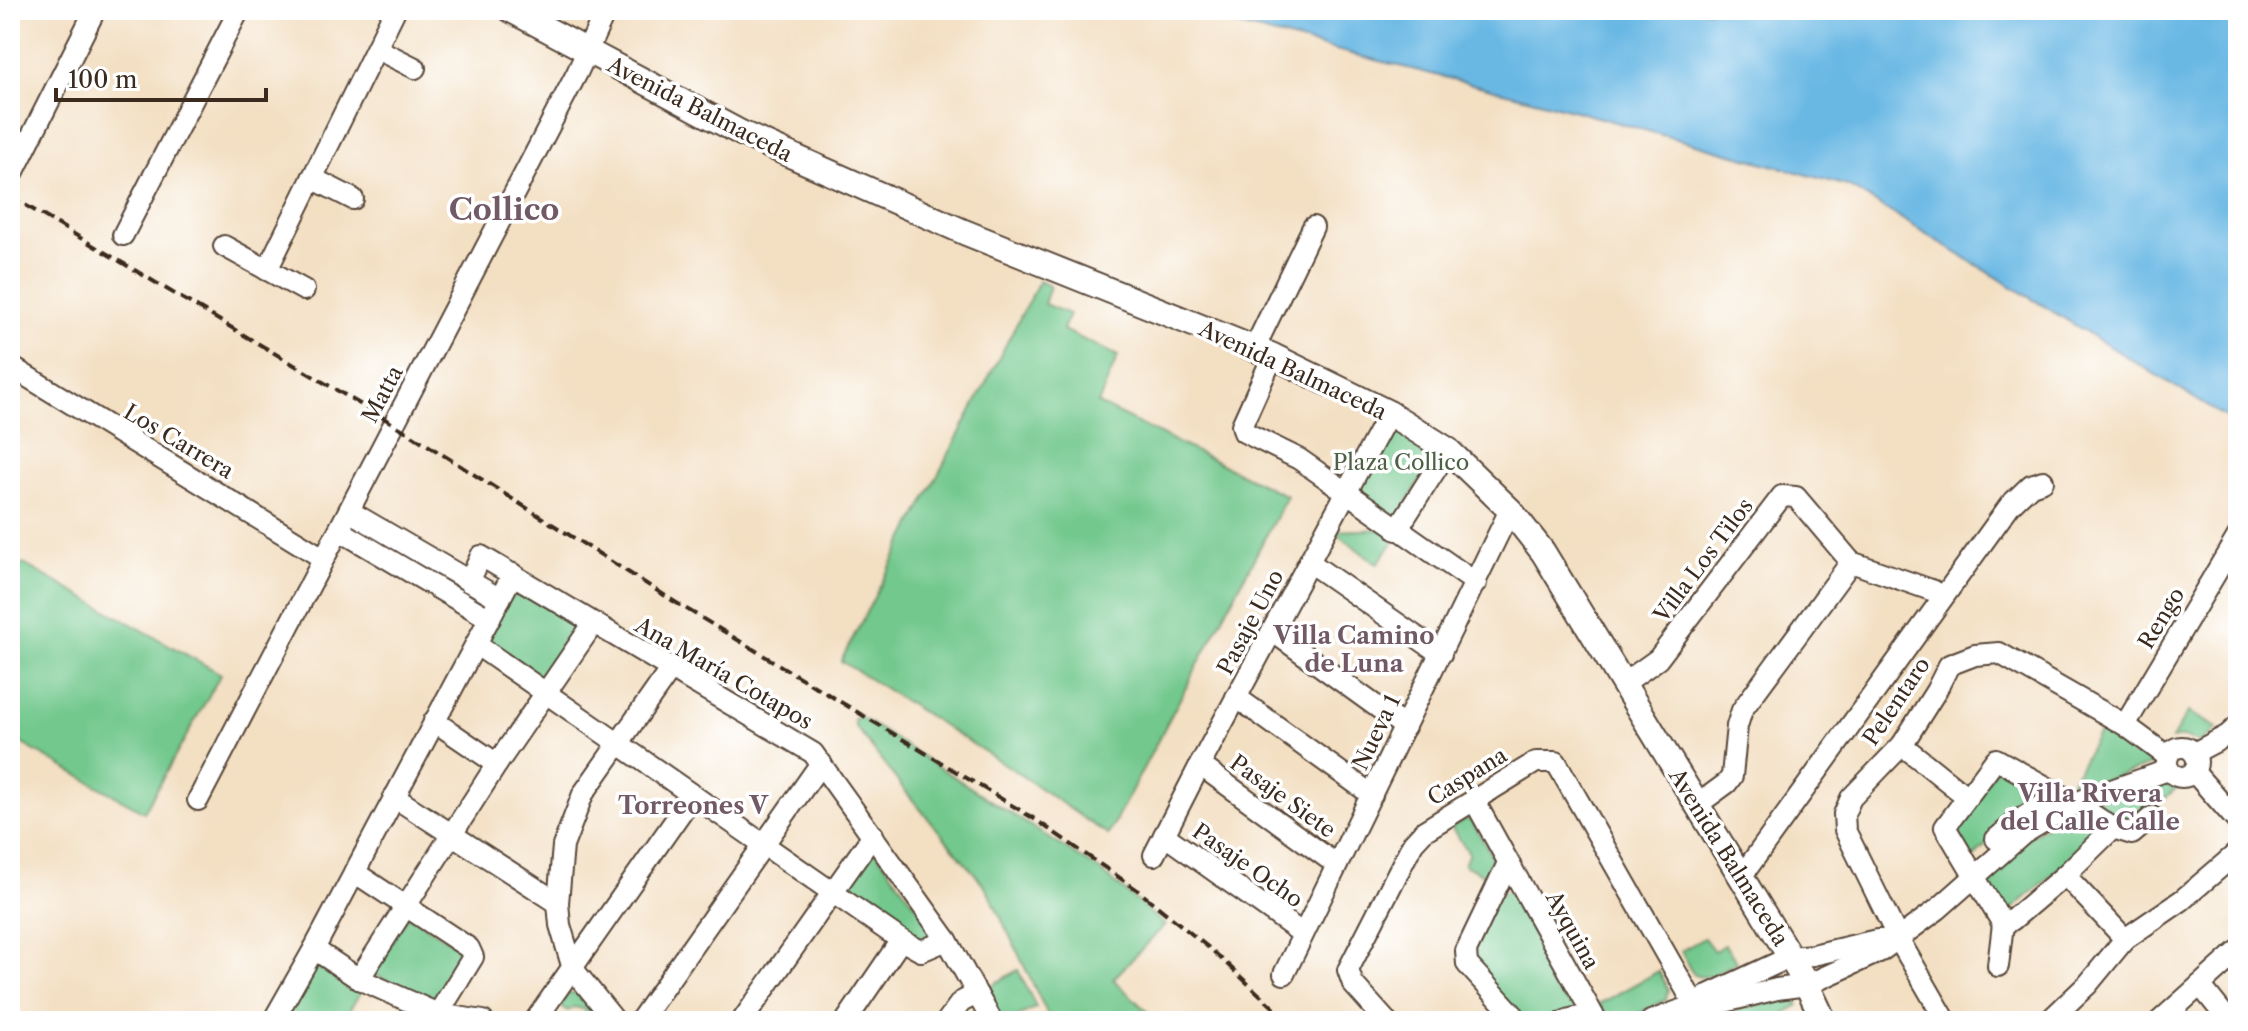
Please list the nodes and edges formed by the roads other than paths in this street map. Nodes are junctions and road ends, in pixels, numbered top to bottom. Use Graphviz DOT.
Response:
graph roads {
  1 [pos="95,10"];
  2 [pos="239,10"];
  3 [pos="395,10"];
  4 [pos="511,10"];
  5 [pos="606,10"];
  6 [pos="377,49"];
  7 [pos="587,51"];
  8 [pos="415,68"];
  9 [pos="11,177"];
  10 [pos="312,178"];
  11 [pos="353,199"];
  12 [pos="1313,227"];
  13 [pos="123,235"];
  14 [pos="224,246"];
  15 [pos="267,270"];
  16 [pos="304,290"];
  17 [pos="1263,353"];
  18 [pos="10,366"];
  19 [pos="1389,413"];
  20 [pos="1448,450"];
  21 [pos="2043,481"];
  22 [pos="1347,492"];
  23 [pos="1510,510"];
  24 [pos="349,511"];
  25 [pos="339,530"];
  26 [pos="1397,530"];
  27 [pos="2238,536"];
  28 [pos="323,558"];
  29 [pos="1309,562"];
  30 [pos="1851,562"];
  31 [pos="513,574"];
  32 [pos="469,582"];
  33 [pos="1476,583"];
  34 [pos="1934,591"];
  35 [pos="500,599"];
  36 [pos="490,619"];
  37 [pos="593,624"];
  38 [pos="1272,631"];
  39 [pos="477,645"];
  40 [pos="1441,654"];
  41 [pos="670,670"];
  42 [pos="1623,684"];
  43 [pos="547,694"];
  44 [pos="1236,697"];
  45 [pos="2238,717"];
  46 [pos="434,721"];
  47 [pos="2125,725"];
  48 [pos="1405,727"];
  49 [pos="2233,731"];
  50 [pos="619,745"];
  51 [pos="1902,745"];
  52 [pos="2194,762"];
  53 [pos="821,763"];
  54 [pos="2168,763"];
  55 [pos="497,764"];
  56 [pos="1200,765"];
  57 [pos="693,795"];
  58 [pos="1372,795"];
  59 [pos="394,797"];
  60 [pos="1967,797"];
  61 [pos="2069,799"];
  62 [pos="198,800"];
  63 [pos="1474,800"];
  64 [pos="1697,805"];
  65 [pos="2152,817"];
  66 [pos="2238,822"];
  67 [pos="2113,828"];
  68 [pos="450,835"];
  69 [pos="873,835"];
  70 [pos="1164,835"];
  71 [pos="764,843"];
  72 [pos="2238,852"];
  73 [pos="1154,855"];
  74 [pos="1508,863"];
  75 [pos="1337,865"];
  76 [pos="354,872"];
  77 [pos="1972,873"];
  78 [pos="2065,875"];
  79 [pos="1741,877"];
  80 [pos="832,891"];
  81 [pos="558,903"];
  82 [pos="406,905"];
  83 [pos="2003,924"];
  84 [pos="1303,934"];
  85 [pos="2125,939"];
  86 [pos="901,940"];
  87 [pos="947,940"];
  88 [pos="1899,940"];
  89 [pos="314,949"];
  90 [pos="2238,951"];
  91 [pos="1790,957"];
  92 [pos="1998,966"];
  93 [pos="573,969"];
  94 [pos="1284,974"];
  95 [pos="359,979"];
  96 [pos="1807,985"];
  97 [pos="2200,985"];
  98 [pos="977,994"];
  99 [pos="1700,1013"];
  100 [pos="438,1014"];
  101 [pos="273,1021"];
  102 [pos="483,1021"];
  103 [pos="535,1021"];
  104 [pos="615,1021"];
  105 [pos="640,1021"];
  106 [pos="742,1021"];
  107 [pos="846,1021"];
  108 [pos="947,1021"];
  109 [pos="992,1021"];
  110 [pos="1386,1021"];
  111 [pos="1519,1021"];
  112 [pos="1565,1021"];
  113 [pos="1596,1021"];
  114 [pos="1651,1021"];
  115 [pos="1824,1021"];
  116 [pos="1946,1021"];
  117 [pos="2049,1021"];
  118 [pos="2160,1021"];
  119 [pos="2229,1021"];
  1 -- 9 [label="street"];
  2 -- 13 [label="street"];
  3 -- 6 [label="street"];
  4 -- 7 [label="main road, Avenida Balmaceda"];
  5 -- 7 [label="street, Matta"];
  6 -- 8 [label="street"];
  6 -- 10 [label="street"];
  7 -- 17 [label="main road, Avenida Balmaceda"];
  7 -- 24 [label="street, Matta"];
  10 -- 11 [label="street"];
  10 -- 15 [label="street"];
  12 -- 17 [label="street"];
  14 -- 15 [label="street"];
  15 -- 16 [label="street"];
  17 -- 19 [label="main road, Avenida Balmaceda"];
  17 -- 22 [label="street"];
  18 -- 28 [label="street, Los Carrera"];
  19 -- 20 [label="main road, Avenida Balmaceda"];
  19 -- 22 [label="street, Pasaje Uno"];
  20 -- 23 [label="main road, Avenida Balmaceda"];
  20 -- 26 [label="street"];
  21 -- 79 [label="street"];
  22 -- 26 [label="street"];
  22 -- 29 [label="street, Pasaje Uno"];
  23 -- 33 [label="street, Nueva 1"];
  23 -- 42 [label="main road, Avenida Balmaceda"];
  24 -- 25 [label="street, Matta"];
  24 -- 32 [label="street"];
  25 -- 28 [label="street, Matta"];
  25 -- 36 [label="street"];
  26 -- 33 [label="street"];
  27 -- 47 [label="street, Rengo"];
  28 -- 62 [label="street, Matta"];
  29 -- 38 [label="street, Pasaje Uno"];
  29 -- 40 [label="street"];
  30 -- 34 [label="street"];
  30 -- 42 [label="street, Villa Los Tilos"];
  30 -- 64 [label="street"];
  31 -- 32 [label="street, Ana María Cotapos"];
  31 -- 35 [label="street"];
  31 -- 37 [label="street, Ana María Cotapos"];
  32 -- 35 [label="street"];
  33 -- 40 [label="street, Nueva 1"];
  35 -- 36 [label="street"];
  36 -- 39 [label="street"];
  37 -- 41 [label="street, Ana María Cotapos"];
  37 -- 43 [label="street"];
  38 -- 44 [label="street, Pasaje Uno"];
  38 -- 48 [label="street"];
  39 -- 43 [label="street"];
  39 -- 46 [label="street"];
  40 -- 48 [label="street, Nueva 1"];
  41 -- 50 [label="street"];
  41 -- 53 [label="street, Ana María Cotapos"];
  42 -- 64 [label="main road, Avenida Balmaceda"];
  43 -- 50 [label="street"];
  43 -- 55 [label="street"];
  44 -- 56 [label="street, Pasaje Uno"];
  44 -- 58 [label="street"];
  45 -- 49 [label="street"];
  46 -- 55 [label="street"];
  46 -- 59 [label="street"];
  47 -- 51 [label="street, Pelentaro"];
  47 -- 54 [label="street, Pelentaro"];
  48 -- 58 [label="street, Nueva 1"];
  49 -- 52 [label="street"];
  50 -- 57 [label="street"];
  50 -- 81 [label="street"];
  51 -- 60 [label="street"];
  51 -- 88 [label="street, Pelentaro"];
  52 -- 54 [label="street"];
  52 -- 66 [label="street"];
  53 -- 69 [label="street, Ana María Cotapos"];
  53 -- 71 [label="street"];
  54 -- 61 [label="street"];
  55 -- 68 [label="street"];
  56 -- 70 [label="street, Pasaje Uno"];
  56 -- 75 [label="street, Pasaje Siete"];
  57 -- 71 [label="street"];
  57 -- 93 [label="street"];
  58 -- 75 [label="street, Nueva 1"];
  59 -- 68 [label="street"];
  59 -- 76 [label="street"];
  60 -- 61 [label="street"];
  60 -- 77 [label="street"];
  61 -- 67 [label="street"];
  61 -- 77 [label="street"];
  63 -- 74 [label="street, Ayquina"];
  63 -- 99 [label="street, Caspana"];
  63 -- 110 [label="street, Caspana"];
  64 -- 79 [label="main road, Avenida Balmaceda"];
  65 -- 67 [label="street"];
  67 -- 78 [label="street"];
  68 -- 81 [label="street"];
  68 -- 82 [label="street"];
  69 -- 80 [label="street"];
  69 -- 87 [label="street, Ana María Cotapos"];
  70 -- 73 [label="street, Pasaje Uno"];
  70 -- 84 [label="street, Pasaje Ocho"];
  71 -- 80 [label="street"];
  71 -- 105 [label="street"];
  72 -- 85 [label="street"];
  74 -- 111 [label="street"];
  74 -- 113 [label="street, Ayquina"];
  75 -- 84 [label="street, Nueva 1"];
  76 -- 82 [label="street"];
  76 -- 89 [label="street"];
  77 -- 83 [label="street"];
  77 -- 88 [label="street"];
  78 -- 83 [label="street"];
  78 -- 85 [label="street"];
  79 -- 91 [label="main road, Avenida Balmaceda"];
  80 -- 86 [label="street"];
  80 -- 106 [label="street"];
  81 -- 93 [label="street"];
  82 -- 95 [label="street"];
  82 -- 100 [label="street"];
  83 -- 92 [label="street"];
  84 -- 94 [label="street, Nueva 1"];
  85 -- 117 [label="street"];
  86 -- 87 [label="street"];
  86 -- 107 [label="street"];
  87 -- 98 [label="street, Ana María Cotapos"];
  88 -- 91 [label="street"];
  88 -- 96 [label="street"];
  88 -- 116 [label="street"];
  89 -- 95 [label="street"];
  89 -- 101 [label="street"];
  90 -- 97 [label="street"];
  91 -- 96 [label="main road, Avenida Balmaceda"];
  91 -- 99 [label="street"];
  93 -- 103 [label="street"];
  93 -- 104 [label="street"];
  95 -- 100 [label="street"];
  96 -- 99 [label="street"];
  96 -- 115 [label="main road, Avenida Balmaceda"];
  97 -- 118 [label="street"];
  97 -- 119 [label="street"];
  98 -- 108 [label="street"];
  98 -- 109 [label="street, Ana María Cotapos"];
  99 -- 114 [label="street"];
  100 -- 102 [label="street"];
  112 -- 113 [label="street"];
}
